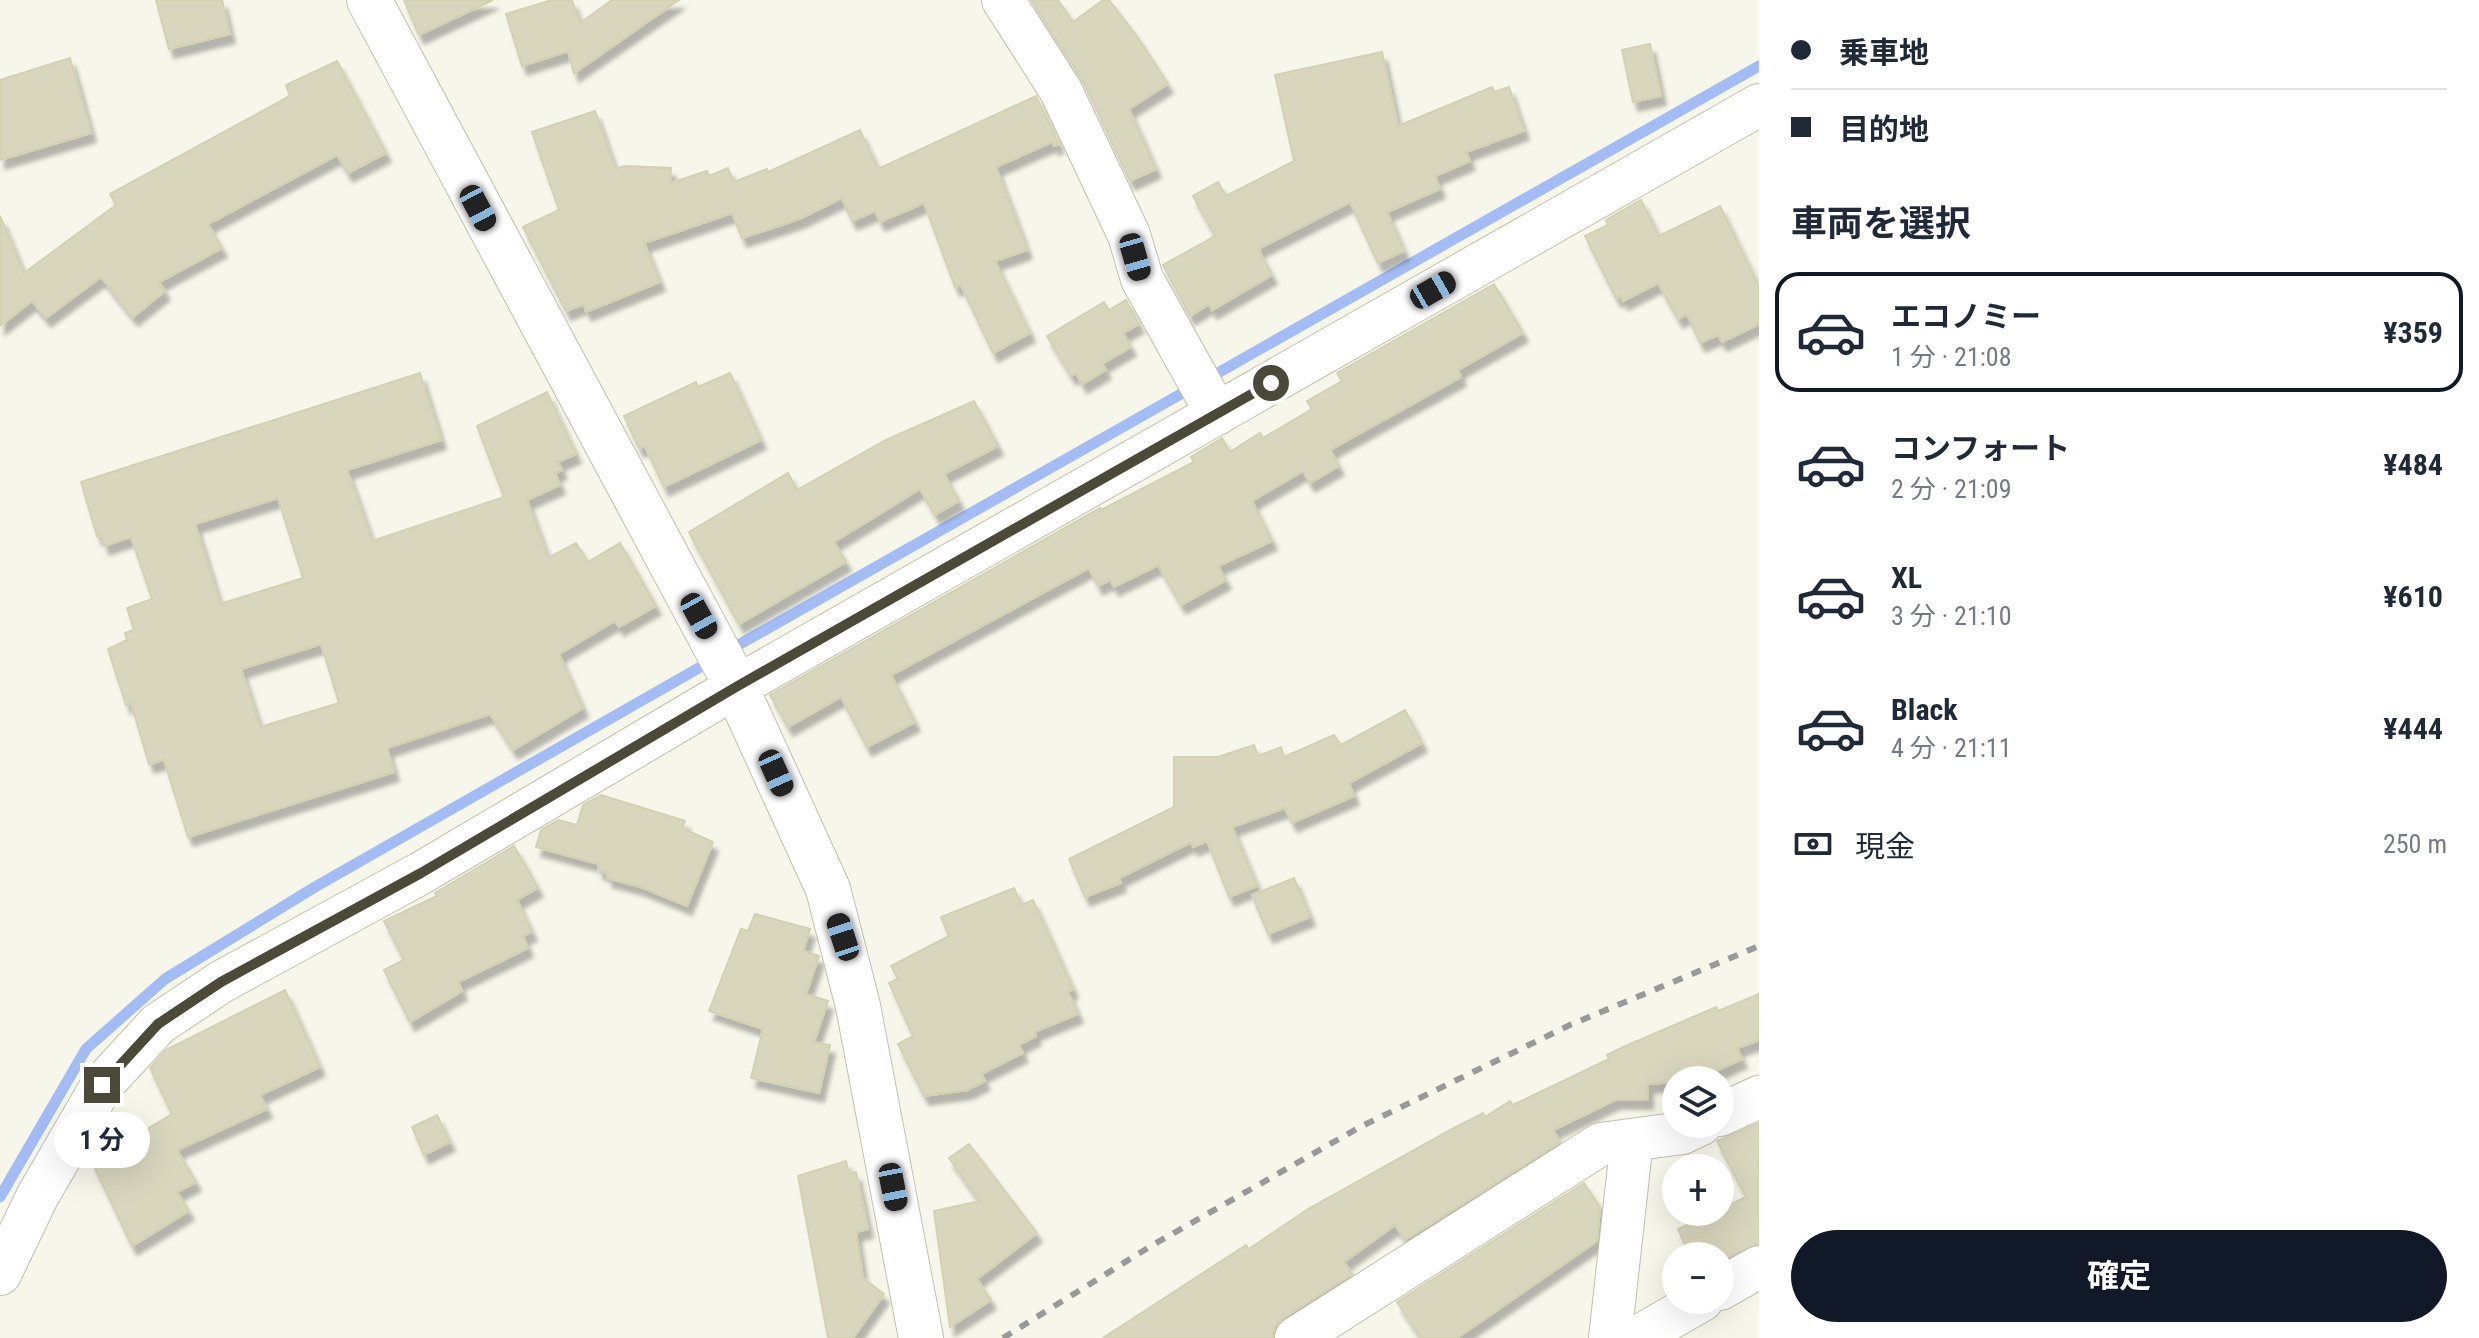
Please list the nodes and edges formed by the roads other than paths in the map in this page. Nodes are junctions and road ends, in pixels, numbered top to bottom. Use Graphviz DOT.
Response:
graph roads {
  1 [pos="369,0"];
  2 [pos="1003,0"];
  3 [pos="1759,105"];
  4 [pos="1206,394"];
  5 [pos="725,665"];
  6 [pos="1759,1097"];
  7 [pos="1734,1109"];
  8 [pos="1662,1136"];
  9 [pos="1632,1140"];
  10 [pos="1759,1267"];
  11 [pos="0,1274"];
  12 [pos="1734,1281"];
  13 [pos="1678,1314"];
  14 [pos="921,1338"];
  15 [pos="1296,1338"];
  16 [pos="1610,1338"];
  17 [pos="1636,1338"];
  1 -- 5 [label="street"];
  2 -- 4 [label="street"];
  3 -- 4 [label="street"];
  4 -- 5 [label="street"];
  5 -- 11 [label="street"];
  5 -- 14 [label="street"];
  6 -- 7 [label="street"];
  8 -- 9 [label="street"];
  9 -- 15 [label="street"];
  9 -- 16 [label="street"];
  10 -- 12 [label="street"];
  13 -- 17 [label="street"];
}
